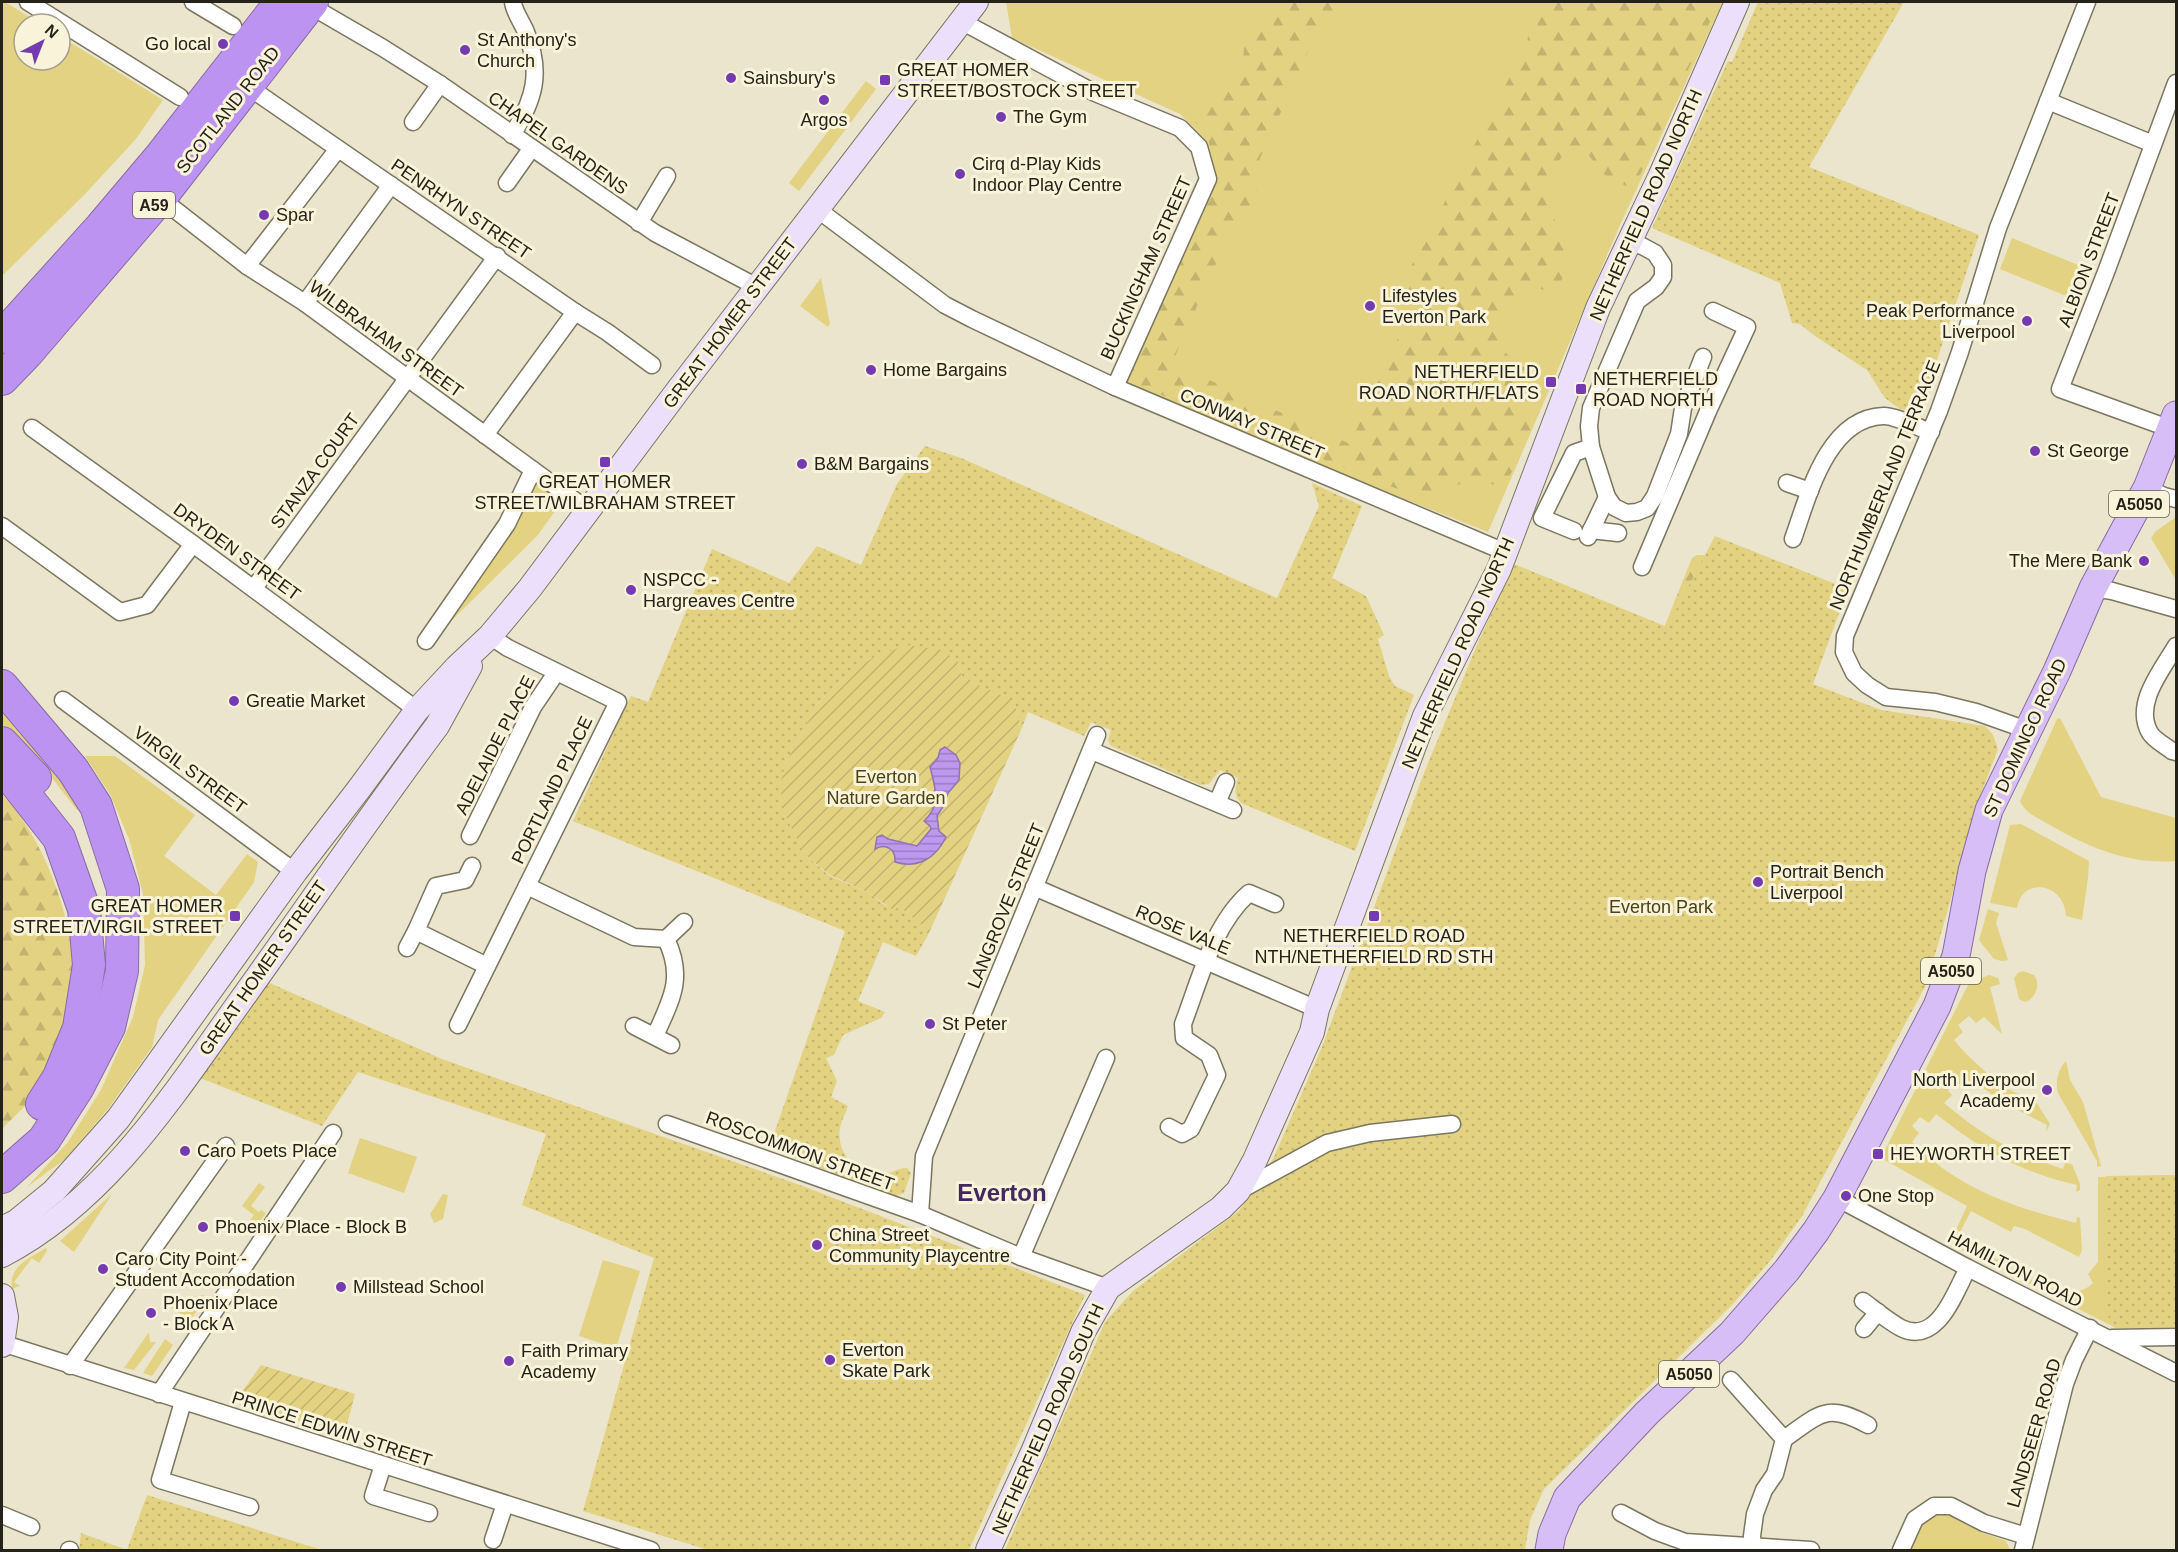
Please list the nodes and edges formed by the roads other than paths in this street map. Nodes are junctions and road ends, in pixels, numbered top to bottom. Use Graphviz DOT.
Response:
graph roads {
  1 [pos="28,2"];
  2 [pos="193,2"];
  3 [pos="513,2"];
  4 [pos="976,2"];
  5 [pos="1737,2"];
  6 [pos="2087,2"];
  7 [pos="300,3"];
  8 [pos="961,21"];
  9 [pos="233,26"];
  10 [pos="2176,83"];
  11 [pos="440,84"];
  12 [pos="246,86"];
  13 [pos="180,97"];
  14 [pos="2048,101"];
  15 [pos="413,122"];
  16 [pos="512,135"];
  17 [pos="2153,144"];
  18 [pos="338,149"];
  19 [pos="531,149"];
  20 [pos="667,176"];
  21 [pos="507,183"];
  22 [pos="391,185"];
  23 [pos="160,198"];
  24 [pos="817,209"];
  25 [pos="639,223"];
  26 [pos="1628,242"];
  27 [pos="83,248"];
  28 [pos="497,256"];
  29 [pos="247,266"];
  30 [pos="757,287"];
  31 [pos="305,303"];
  32 [pos="2,311"];
  33 [pos="575,312"];
  34 [pos="1713,312"];
  35 [pos="14,345"];
  36 [pos="1703,357"];
  37 [pos="652,365"];
  38 [pos="407,378"];
  39 [pos="2,379"];
  40 [pos="1115,387"];
  41 [pos="2,392"];
  42 [pos="2174,422"];
  43 [pos="32,428"];
  44 [pos="1930,432"];
  45 [pos="485,435"];
  46 [pos="1591,447"];
  47 [pos="532,470"];
  48 [pos="1786,483"];
  49 [pos="2147,488"];
  50 [pos="1810,491"];
  51 [pos="1607,497"];
  52 [pos="2176,499"];
  53 [pos="589,511"];
  54 [pos="2,526"];
  55 [pos="1584,533"];
  56 [pos="1618,533"];
  57 [pos="1793,539"];
  58 [pos="193,544"];
  59 [pos="1505,552"];
  60 [pos="1642,567"];
  61 [pos="254,588"];
  62 [pos="2093,588"];
  63 [pos="2176,609"];
  64 [pos="428,629"];
  65 [pos="486,640"];
  66 [pos="2176,646"];
  67 [pos="556,673"];
  68 [pos="2,686"];
  69 [pos="63,700"];
  70 [pos="417,710"];
  71 [pos="2027,730"];
  72 [pos="2,743"];
  73 [pos="2176,752"];
  74 [pos="2,768"];
  75 [pos="1226,782"];
  76 [pos="1217,803"];
  77 [pos="1233,810"];
  78 [pos="470,836"];
  79 [pos="472,866"];
  80 [pos="295,872"];
  81 [pos="527,886"];
  82 [pos="1034,887"];
  83 [pos="1275,904"];
  84 [pos="684,922"];
  85 [pos="416,931"];
  86 [pos="666,939"];
  87 [pos="407,948"];
  88 [pos="1207,962"];
  89 [pos="487,966"];
  90 [pos="1317,1009"];
  91 [pos="458,1025"];
  92 [pos="634,1026"];
  93 [pos="655,1036"];
  94 [pos="671,1045"];
  95 [pos="1106,1058"];
  96 [pos="78,1087"];
  97 [pos="667,1124"];
  98 [pos="1452,1124"];
  99 [pos="1169,1127"];
  100 [pos="333,1133"];
  101 [pos="226,1146"];
  102 [pos="2,1149"];
  103 [pos="2,1177"];
  104 [pos="1238,1191"];
  105 [pos="1837,1198"];
  106 [pos="920,1214"];
  107 [pos="2,1229"];
  108 [pos="2,1255"];
  109 [pos="1021,1257"];
  110 [pos="1968,1268"];
  111 [pos="1108,1288"];
  112 [pos="2,1296"];
  113 [pos="1863,1301"];
  114 [pos="1878,1312"];
  115 [pos="2090,1328"];
  116 [pos="1864,1329"];
  117 [pos="2176,1337"];
  118 [pos="2108,1338"];
  119 [pos="2,1344"];
  120 [pos="70,1366"];
  121 [pos="2176,1373"];
  122 [pos="1731,1380"];
  123 [pos="159,1394"];
  124 [pos="183,1402"];
  125 [pos="1868,1425"];
  126 [pos="1784,1439"];
  127 [pos="383,1466"];
  128 [pos="505,1504"];
  129 [pos="250,1507"];
  130 [pos="429,1513"];
  131 [pos="1621,1513"];
  132 [pos="2,1515"];
  133 [pos="31,1527"];
  134 [pos="493,1540"];
  135 [pos="2025,1543"];
  136 [pos="1754,1546"];
  137 [pos="632,1548"];
  138 [pos="651,1551"];
  139 [pos="988,1551"];
  140 [pos="1549,1551"];
  141 [pos="1811,1551"];
  142 [pos="1901,1551"];
  1 -- 13 [label="street"];
  2 -- 9 [label="street"];
  3 -- 16 [label="street"];
  4 -- 8 [label="street, GREAT HOMER STREET"];
  5 -- 26 [label="street, NETHERFIELD ROAD NORTH"];
  6 -- 14 [label="street, NORTHUMBERLAND TERRACE"];
  7 -- 11 [label="street, CHAPEL GARDENS"];
  7 -- 12 [label="highway, SCOTLAND ROAD / A59"];
  7 -- 27 [label="highway, SCOTLAND ROAD / A59"];
  8 -- 24 [label="street, GREAT HOMER STREET"];
  8 -- 40 [label="street, BUCKINGHAM STREET"];
  10 -- 17 [label="street, ALBION STREET"];
  11 -- 15 [label="street"];
  11 -- 16 [label="street, CHAPEL GARDENS"];
  12 -- 18 [label="street, PENRHYN STREET"];
  12 -- 23 [label="highway, SCOTLAND ROAD / A59"];
  14 -- 17 [label="street"];
  14 -- 44 [label="street, NORTHUMBERLAND TERRACE"];
  16 -- 19 [label="street, CHAPEL GARDENS"];
  17 -- 42 [label="street, ALBION STREET"];
  18 -- 22 [label="street, PENRHYN STREET"];
  18 -- 29 [label="street"];
  19 -- 21 [label="street"];
  19 -- 25 [label="street, CHAPEL GARDENS"];
  20 -- 25 [label="street"];
  22 -- 28 [label="street, PENRHYN STREET"];
  22 -- 31 [label="street"];
  23 -- 29 [label="street, WILBRAHAM STREET"];
  23 -- 35 [label="highway, SCOTLAND ROAD / A59"];
  24 -- 30 [label="street, GREAT HOMER STREET"];
  24 -- 40 [label="street, CONWAY STREET"];
  25 -- 30 [label="street, CHAPEL GARDENS"];
  26 -- 46 [label="street"];
  26 -- 59 [label="street, NETHERFIELD ROAD NORTH"];
  27 -- 32 [label="highway"];
  27 -- 35 [label="highway, SCOTLAND ROAD / A59"];
  28 -- 33 [label="street, PENRHYN STREET"];
  28 -- 38 [label="street, STANZA COURT"];
  29 -- 31 [label="street, WILBRAHAM STREET"];
  30 -- 53 [label="street, GREAT HOMER STREET"];
  31 -- 38 [label="street, WILBRAHAM STREET"];
  33 -- 37 [label="street, PENRHYN STREET"];
  33 -- 45 [label="street"];
  34 -- 60 [label="street"];
  35 -- 39 [label="highway, SCOTLAND ROAD / A59"];
  35 -- 41 [label="highway"];
  36 -- 51 [label="street"];
  38 -- 45 [label="street, WILBRAHAM STREET"];
  38 -- 61 [label="street, STANZA COURT"];
  40 -- 59 [label="street, CONWAY STREET"];
  42 -- 49 [label="main road, ST DOMINGO ROAD / A5050"];
  43 -- 58 [label="street, DRYDEN STREET"];
  44 -- 50 [label="street"];
  44 -- 71 [label="street, NORTHUMBERLAND TERRACE"];
  45 -- 47 [label="street, WILBRAHAM STREET"];
  46 -- 51 [label="street"];
  46 -- 55 [label="street"];
  47 -- 53 [label="street, WILBRAHAM STREET"];
  47 -- 64 [label="street"];
  48 -- 50 [label="street"];
  49 -- 52 [label="street"];
  49 -- 62 [label="main road, ST DOMINGO ROAD / A5050"];
  50 -- 57 [label="street"];
  51 -- 55 [label="street"];
  53 -- 65 [label="street, GREAT HOMER STREET"];
  54 -- 58 [label="street"];
  55 -- 56 [label="street"];
  58 -- 61 [label="street, DRYDEN STREET"];
  59 -- 90 [label="street, NETHERFIELD ROAD NORTH"];
  61 -- 70 [label="street, DRYDEN STREET"];
  62 -- 63 [label="street"];
  62 -- 71 [label="main road, ST DOMINGO ROAD / A5050"];
  65 -- 67 [label="street, PORTLAND PLACE"];
  65 -- 70 [label="street, GREAT HOMER STREET"];
  65 -- 108 [label="street, GREAT HOMER STREET"];
  66 -- 73 [label="street"];
  67 -- 78 [label="street, ADELAIDE PLACE"];
  67 -- 81 [label="street, PORTLAND PLACE"];
  68 -- 96 [label="highway"];
  69 -- 80 [label="street, VIRGIL STREET"];
  70 -- 80 [label="street, GREAT HOMER STREET"];
  71 -- 105 [label="main road, ST DOMINGO ROAD / A5050"];
  72 -- 96 [label="highway"];
  74 -- 102 [label="highway"];
  75 -- 76 [label="street"];
  76 -- 77 [label="street, LANGROVE STREET"];
  76 -- 82 [label="street, LANGROVE STREET"];
  79 -- 85 [label="street"];
  80 -- 107 [label="street, GREAT HOMER STREET"];
  81 -- 86 [label="street"];
  81 -- 89 [label="street, PORTLAND PLACE"];
  82 -- 88 [label="street, ROSE VALE"];
  82 -- 106 [label="street, LANGROVE STREET"];
  83 -- 88 [label="street"];
  84 -- 86 [label="street"];
  85 -- 87 [label="street"];
  85 -- 89 [label="street"];
  86 -- 93 [label="street"];
  88 -- 90 [label="street, ROSE VALE"];
  88 -- 99 [label="street"];
  89 -- 91 [label="street, PORTLAND PLACE"];
  90 -- 104 [label="street, NETHERFIELD ROAD NORTH"];
  92 -- 93 [label="street"];
  93 -- 94 [label="street"];
  95 -- 109 [label="street"];
  96 -- 103 [label="highway"];
  97 -- 106 [label="street, ROSCOMMON STREET"];
  98 -- 104 [label="street"];
  100 -- 123 [label="street"];
  101 -- 120 [label="street"];
  104 -- 111 [label="street, NETHERFIELD ROAD NORTH"];
  105 -- 110 [label="street, HAMILTON ROAD"];
  105 -- 140 [label="main road, A5050"];
  106 -- 109 [label="street, ROSCOMMON STREET"];
  109 -- 111 [label="street, ROSCOMMON STREET"];
  110 -- 114 [label="street"];
  110 -- 115 [label="street, HAMILTON ROAD"];
  111 -- 139 [label="street, NETHERFIELD ROAD SOUTH"];
  112 -- 119 [label="street"];
  113 -- 114 [label="street"];
  114 -- 116 [label="street"];
  115 -- 118 [label="street, HAMILTON ROAD"];
  115 -- 135 [label="street, LANDSEER ROAD"];
  117 -- 118 [label="street"];
  118 -- 121 [label="street, HAMILTON ROAD"];
  119 -- 120 [label="street, PRINCE EDWIN STREET"];
  120 -- 123 [label="street, PRINCE EDWIN STREET"];
  122 -- 126 [label="street"];
  123 -- 124 [label="street, PRINCE EDWIN STREET"];
  124 -- 127 [label="street, PRINCE EDWIN STREET"];
  124 -- 129 [label="street"];
  125 -- 126 [label="street"];
  126 -- 136 [label="street"];
  127 -- 128 [label="street, PRINCE EDWIN STREET"];
  127 -- 130 [label="street"];
  128 -- 134 [label="street"];
  128 -- 137 [label="street, PRINCE EDWIN STREET"];
  131 -- 136 [label="street"];
  132 -- 133 [label="street"];
  135 -- 142 [label="street"];
  136 -- 141 [label="street"];
  137 -- 138 [label="street, PRINCE EDWIN STREET"];
}
